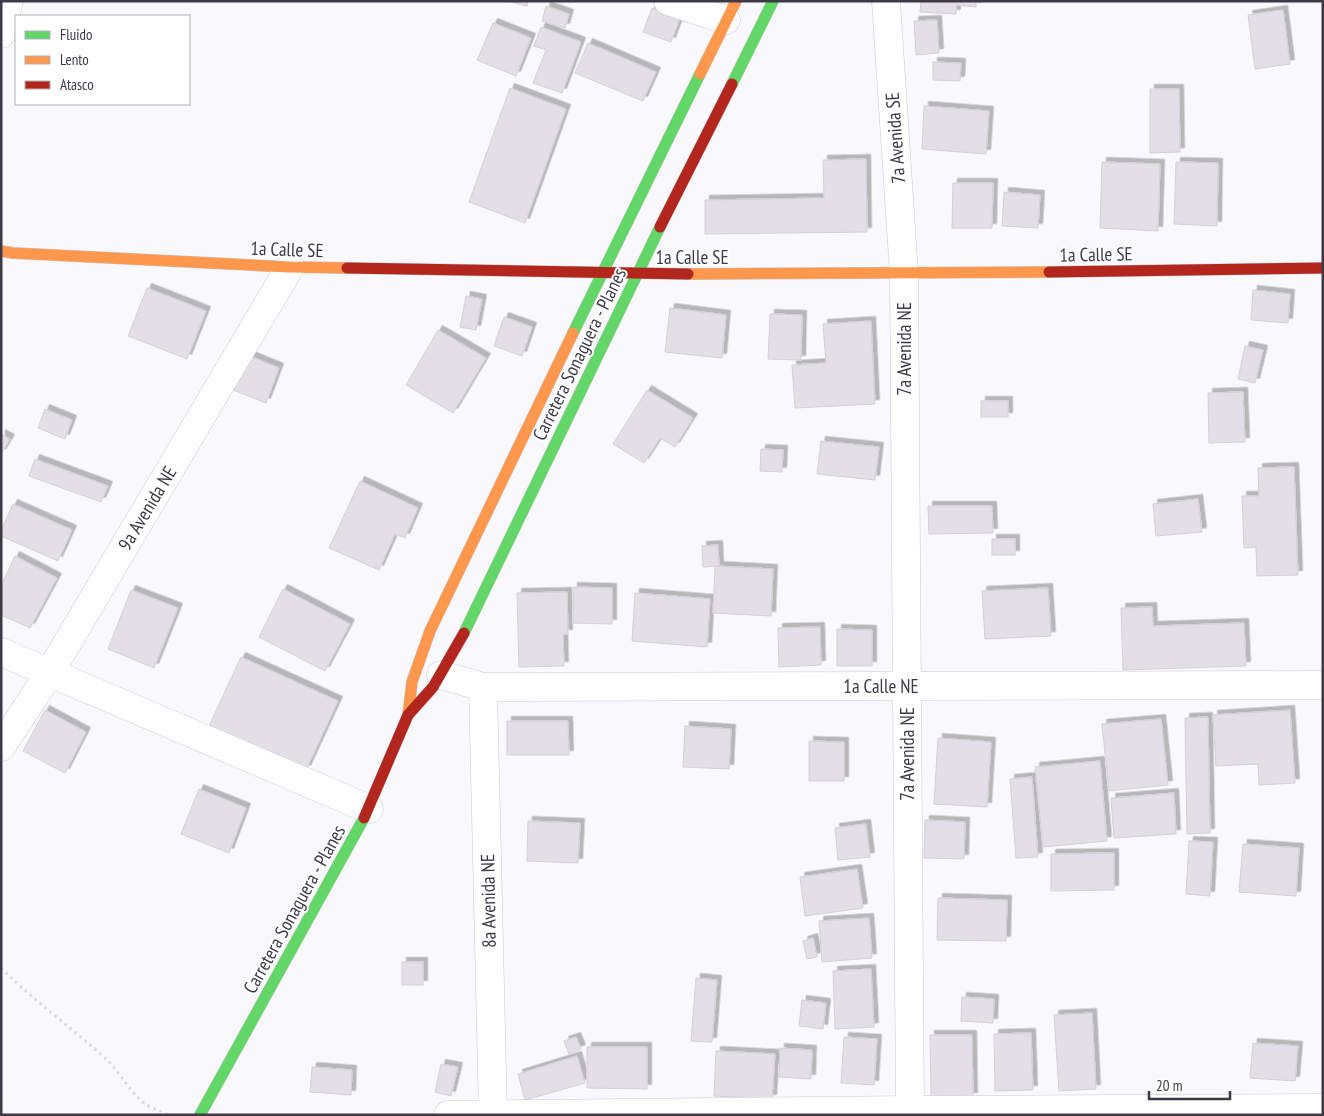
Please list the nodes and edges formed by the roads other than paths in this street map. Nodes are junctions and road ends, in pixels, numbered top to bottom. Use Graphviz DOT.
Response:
graph roads {
  1 [pos="9,1"];
  2 [pos="668,1"];
  3 [pos="773,1"];
  4 [pos="886,1"];
  5 [pos="731,11"];
  6 [pos="1,34"];
  7 [pos="1,251"];
  8 [pos="290,267"];
  9 [pos="1323,268"];
  10 [pos="602,272"];
  11 [pos="636,274"];
  12 [pos="904,274"];
  13 [pos="1,652"];
  14 [pos="50,672"];
  15 [pos="441,674"];
  16 [pos="1323,685"];
  17 [pos="484,686"];
  18 [pos="907,686"];
  19 [pos="408,715"];
  20 [pos="1,747"];
  21 [pos="369,809"];
  22 [pos="1323,1108"];
  23 [pos="910,1112"];
  24 [pos="493,1114"];
  25 [pos="200,1115"];
  26 [pos="448,1115"];
  1 -- 6 [label="street"];
  2 -- 5 [label="street"];
  3 -- 11 [label="main road, Carretera Sonaguera - Planes"];
  4 -- 12 [label="street, 7a Avenida SE"];
  5 -- 10 [label="main road, Carretera Sonaguera - Planes"];
  7 -- 8 [label="main road, 1a Calle SE"];
  8 -- 10 [label="main road, 1a Calle SE"];
  8 -- 14 [label="street, 9a Avenida NE"];
  9 -- 12 [label="main road, 1a Calle SE"];
  10 -- 11 [label="main road, 1a Calle SE"];
  10 -- 19 [label="main road, Carretera Sonaguera - Planes"];
  11 -- 12 [label="main road, 1a Calle SE"];
  11 -- 15 [label="main road, Carretera Sonaguera - Planes"];
  12 -- 18 [label="street, 7a Avenida NE"];
  13 -- 14 [label="street"];
  14 -- 20 [label="street, 9a Avenida NE"];
  14 -- 21 [label="street"];
  15 -- 17 [label="street, 1a Calle NE"];
  15 -- 19 [label="main road, Carretera Sonaguera - Planes"];
  16 -- 18 [label="street, 1a Calle NE"];
  17 -- 18 [label="street, 1a Calle NE"];
  17 -- 24 [label="street, 8a Avenida NE"];
  18 -- 23 [label="street, 7a Avenida NE"];
  19 -- 21 [label="main road, Carretera Sonaguera - Planes"];
  21 -- 25 [label="main road, Carretera Sonaguera - Planes"];
  22 -- 23 [label="street"];
  23 -- 24 [label="street"];
  24 -- 26 [label="street"];
}
